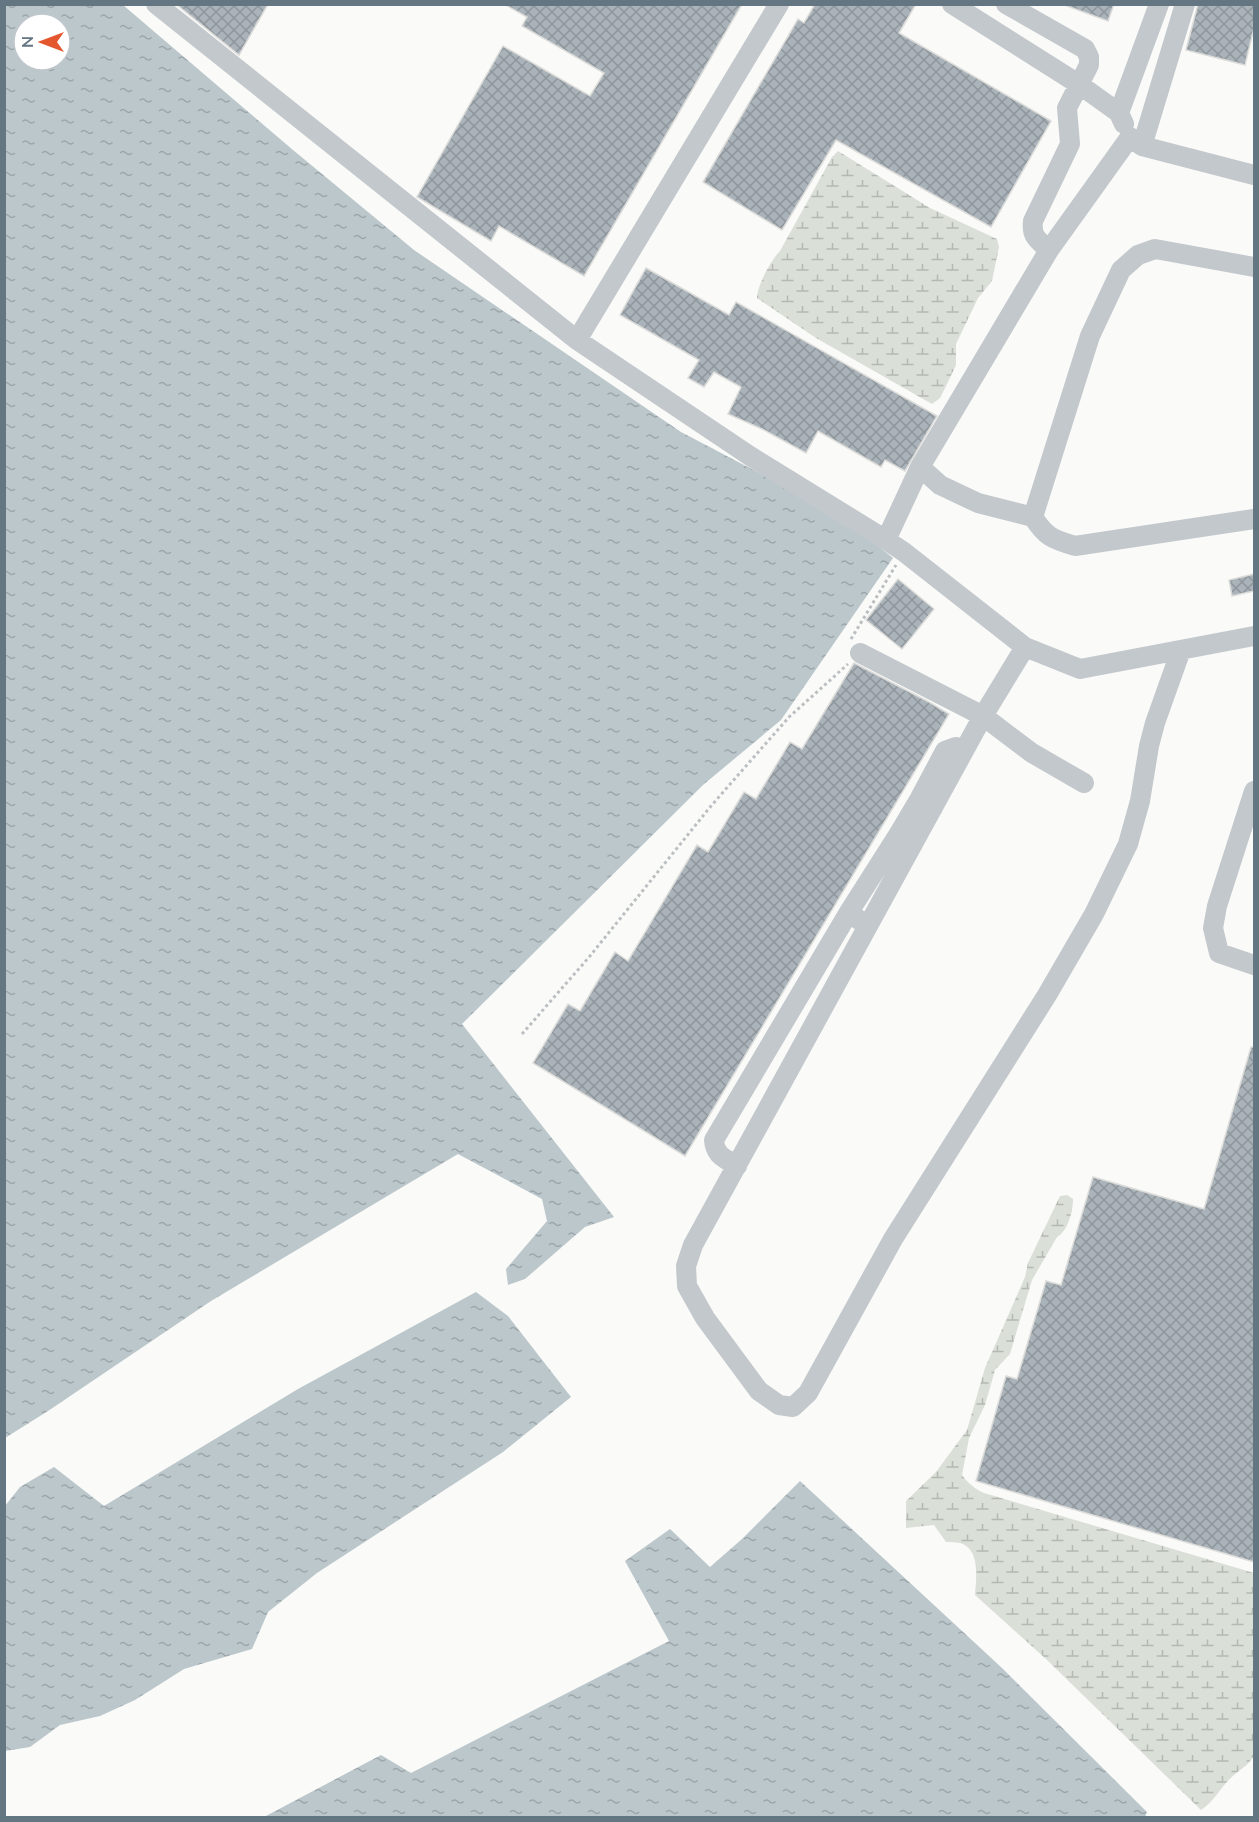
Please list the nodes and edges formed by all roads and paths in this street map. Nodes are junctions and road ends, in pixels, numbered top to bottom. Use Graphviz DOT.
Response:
graph roads {
  1 [pos="156,4"];
  2 [pos="779,4"];
  3 [pos="952,4"];
  4 [pos="1006,4"];
  5 [pos="1159,4"];
  6 [pos="1185,4"];
  7 [pos="1080,85"];
  8 [pos="1119,113"];
  9 [pos="1136,142"];
  10 [pos="1254,175"];
  11 [pos="1049,250"];
  12 [pos="1254,267"];
  13 [pos="577,340"];
  14 [pos="920,467"];
  15 [pos="1033,517"];
  16 [pos="1254,519"];
  17 [pos="886,540"];
  18 [pos="904,552"];
  19 [pos="1254,636"];
  20 [pos="1025,647"];
  21 [pos="1181,650"];
  22 [pos="860,653"];
  23 [pos="983,716"];
  24 [pos="1084,783"];
  25 [pos="1254,791"];
  26 [pos="906,840"];
  27 [pos="849,912"];
  28 [pos="868,928"];
  29 [pos="826,950"];
  30 [pos="848,963"];
  31 [pos="1254,965"];
  32 [pos="779,1030"];
  33 [pos="522,1034"];
  34 [pos="803,1045"];
  35 [pos="756,1069"];
  36 [pos="782,1085"];
  37 [pos="737,1166"];
  1 -- 13 [label="lane"];
  2 -- 13 [label="lane"];
  3 -- 7 [label="lane"];
  4 -- 7 [label="lane"];
  5 -- 8 [label="lane"];
  6 -- 9 [label="lane"];
  7 -- 8 [label="lane"];
  7 -- 11 [label="lane"];
  8 -- 9 [label="lane"];
  9 -- 10 [label="lane"];
  9 -- 11 [label="lane"];
  11 -- 14 [label="lane"];
  12 -- 15 [label="lane"];
  13 -- 17 [label="lane"];
  14 -- 15 [label="lane"];
  14 -- 17 [label="lane"];
  15 -- 16 [label="lane"];
  17 -- 18 [label="lane"];
  18 -- 20 [label="lane"];
  18 -- 22 [label="path"];
  19 -- 21 [label="lane"];
  20 -- 21 [label="lane"];
  20 -- 23 [label="lane"];
  21 -- 37 [label="lane"];
  22 -- 23 [label="lane"];
  22 -- 33 [label="path"];
  23 -- 24 [label="lane"];
  23 -- 26 [label="lane"];
  25 -- 31 [label="lane"];
  26 -- 27 [label="lane"];
  26 -- 28 [label="lane"];
  27 -- 28 [label="lane"];
  27 -- 29 [label="lane"];
  28 -- 30 [label="lane"];
  29 -- 30 [label="lane"];
  29 -- 32 [label="lane"];
  30 -- 34 [label="lane"];
  32 -- 34 [label="lane"];
  32 -- 35 [label="lane"];
  34 -- 36 [label="lane"];
  35 -- 36 [label="lane"];
  35 -- 37 [label="lane"];
  36 -- 37 [label="lane"];
}
